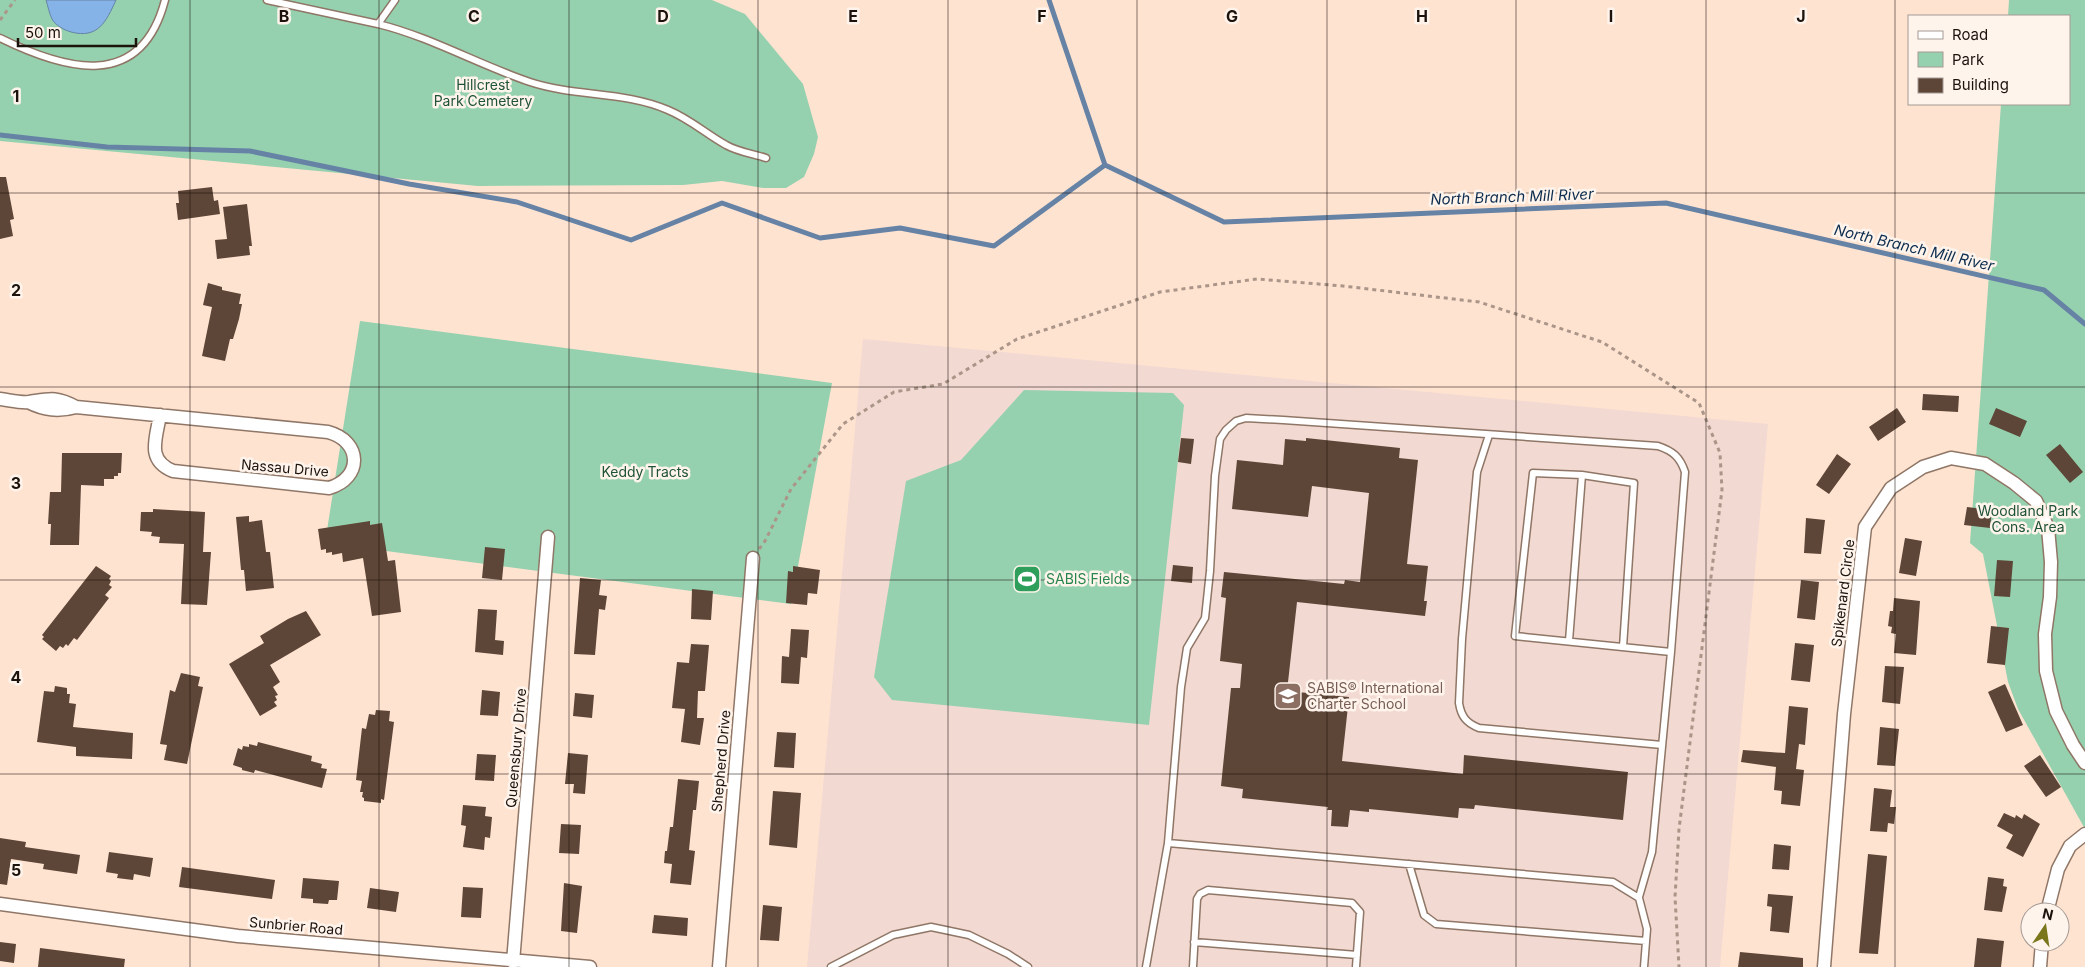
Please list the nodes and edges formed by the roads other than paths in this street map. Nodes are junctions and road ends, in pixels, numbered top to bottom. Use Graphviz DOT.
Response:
graph roads {
  1 [pos="165,0"];
  2 [pos="267,0"];
  3 [pos="395,0"];
  4 [pos="378,24"];
  5 [pos="0,38"];
  6 [pos="766,158"];
  7 [pos="0,399"];
  8 [pos="160,415"];
  9 [pos="1489,435"];
  10 [pos="1582,475"];
  11 [pos="548,538"];
  12 [pos="753,558"];
  13 [pos="1569,641"];
  14 [pos="1623,646"];
  15 [pos="1671,652"];
  16 [pos="1662,745"];
  17 [pos="2085,763"];
  18 [pos="2085,834"];
  19 [pos="1168,843"];
  20 [pos="1409,864"];
  21 [pos="1639,898"];
  22 [pos="2050,902"];
  23 [pos="0,904"];
  24 [pos="1646,941"];
  25 [pos="1194,942"];
  26 [pos="2041,952"];
  27 [pos="1357,955"];
  28 [pos="513,962"];
  29 [pos="590,967"];
  30 [pos="719,967"];
  31 [pos="831,967"];
  32 [pos="1028,967"];
  33 [pos="1146,967"];
  34 [pos="1193,967"];
  35 [pos="1356,967"];
  36 [pos="1644,967"];
  37 [pos="1824,967"];
  38 [pos="2040,967"];
  1 -- 5 [label="lane"];
  2 -- 4 [label="lane"];
  3 -- 4 [label="lane"];
  4 -- 6 [label="lane"];
  7 -- 8 [label="street, Nassau Drive"];
  8 -- 8 [label="street, Nassau Drive"];
  9 -- 15 [label="lane"];
  9 -- 16 [label="lane"];
  9 -- 19 [label="lane"];
  10 -- 13 [label="lane"];
  10 -- 13 [label="lane"];
  10 -- 14 [label="lane"];
  11 -- 28 [label="street, Queensbury Drive"];
  12 -- 30 [label="street, Shepherd Drive"];
  13 -- 14 [label="lane"];
  14 -- 15 [label="lane"];
  15 -- 16 [label="lane"];
  16 -- 21 [label="lane"];
  17 -- 37 [label="street, Spikenard Circle"];
  18 -- 22 [label="street"];
  19 -- 20 [label="lane"];
  19 -- 33 [label="lane"];
  20 -- 21 [label="lane"];
  20 -- 24 [label="lane"];
  21 -- 24 [label="lane"];
  23 -- 28 [label="street, Sunbrier Road"];
  24 -- 36 [label="lane"];
  25 -- 27 [label="lane"];
  25 -- 27 [label="lane"];
  25 -- 34 [label="lane"];
  26 -- 38 [label="street"];
  27 -- 35 [label="lane"];
  28 -- 29 [label="street, Sunbrier Road"];
  31 -- 32 [label="lane"];
}
